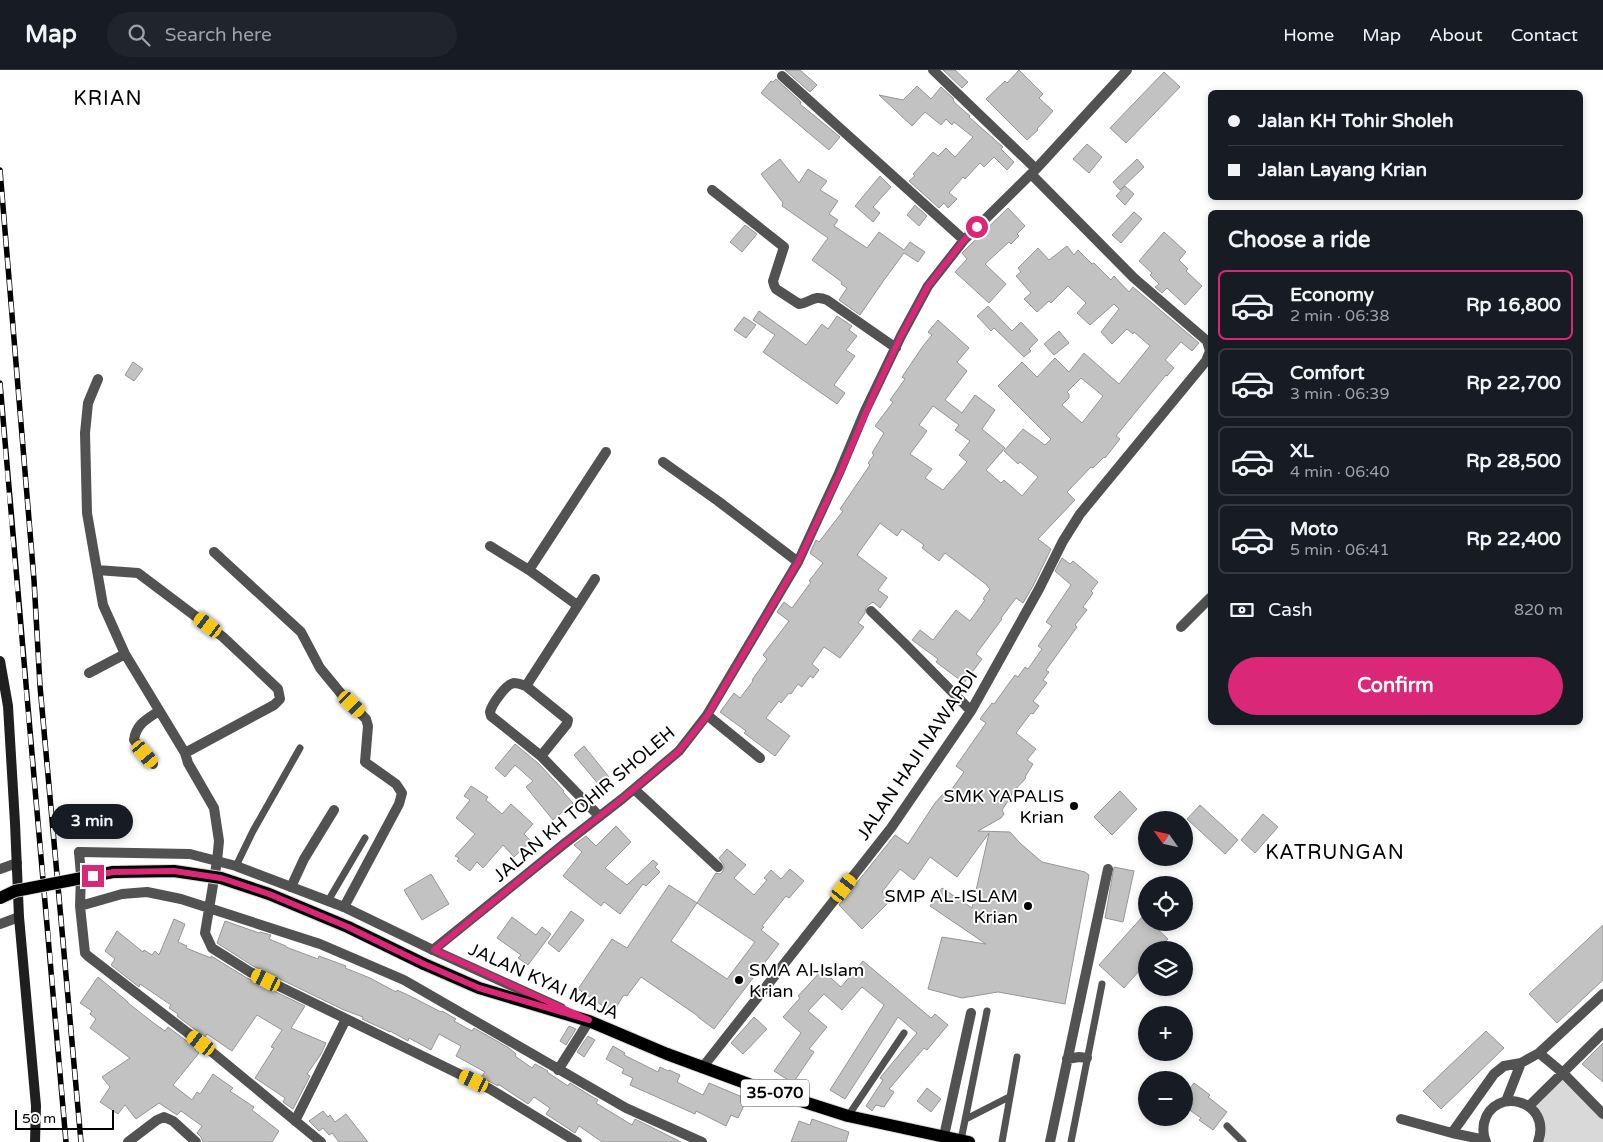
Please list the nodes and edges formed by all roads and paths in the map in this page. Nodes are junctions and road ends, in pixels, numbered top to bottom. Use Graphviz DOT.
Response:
graph roads {
  1 [pos="933,70"];
  2 [pos="1127,70"];
  3 [pos="782,76"];
  4 [pos="1034,171"];
  5 [pos="712,190"];
  6 [pos="964,240"];
  7 [pos="1208,344"];
  8 [pos="896,348"];
  9 [pos="1208,356"];
  10 [pos="98,379"];
  11 [pos="606,452"];
  12 [pos="662,462"];
  13 [pos="490,546"];
  14 [pos="214,552"];
  15 [pos="798,562"];
  16 [pos="97,570"];
  17 [pos="529,570"];
  18 [pos="595,579"];
  19 [pos="1208,600"];
  20 [pos="578,605"];
  21 [pos="871,612"];
  22 [pos="1181,628"];
  23 [pos="125,654"];
  24 [pos="0,661"];
  25 [pos="89,673"];
  26 [pos="526,686"];
  27 [pos="159,711"];
  28 [pos="971,711"];
  29 [pos="707,716"];
  30 [pos="300,748"];
  31 [pos="185,754"];
  32 [pos="541,756"];
  33 [pos="760,758"];
  34 [pos="153,764"];
  35 [pos="634,788"];
  36 [pos="334,810"];
  37 [pos="599,816"];
  38 [pos="365,838"];
  39 [pos="218,861"];
  40 [pos="17,863"];
  41 [pos="236,866"];
  42 [pos="718,867"];
  43 [pos="0,869"];
  44 [pos="1108,869"];
  45 [pos="291,887"];
  46 [pos="0,898"];
  47 [pos="328,900"];
  48 [pos="81,902"];
  49 [pos="344,907"];
  50 [pos="209,908"];
  51 [pos="19,914"];
  52 [pos="0,924"];
  53 [pos="434,950"];
  54 [pos="1102,984"];
  55 [pos="1603,994"];
  56 [pos="987,1011"];
  57 [pos="971,1013"];
  58 [pos="346,1019"];
  59 [pos="587,1024"];
  60 [pos="904,1033"];
  61 [pos="1603,1033"];
  62 [pos="1539,1053"];
  63 [pos="1017,1057"];
  64 [pos="1076,1058"];
  65 [pos="1521,1063"];
  66 [pos="561,1066"];
  67 [pos="702,1068"];
  68 [pos="1563,1073"];
  69 [pos="1010,1097"];
  70 [pos="1506,1101"];
  71 [pos="1529,1106"];
  72 [pos="1603,1114"];
  73 [pos="848,1116"];
  74 [pos="966,1119"];
  75 [pos="1401,1119"];
  76 [pos="295,1121"];
  77 [pos="1227,1126"];
  78 [pos="1452,1133"];
  79 [pos="944,1136"];
  80 [pos="683,1138"];
  81 [pos="965,1141"];
  82 [pos="1485,1141"];
  83 [pos="35,1142"];
  84 [pos="128,1142"];
  85 [pos="196,1142"];
  86 [pos="321,1142"];
  87 [pos="577,1142"];
  88 [pos="702,1142"];
  89 [pos="1002,1142"];
  90 [pos="1050,1142"];
  91 [pos="1070,1142"];
  92 [pos="1244,1142"];
  93 [pos="1538,1142"];
  1 -- 4 [label="street"];
  2 -- 4 [label="street, JALAN KH TOHIR SHOLEH"];
  3 -- 6 [label="street"];
  4 -- 6 [label="street, JALAN KH TOHIR SHOLEH"];
  4 -- 7 [label="street"];
  5 -- 8 [label="street"];
  6 -- 8 [label="street, JALAN KH TOHIR SHOLEH"];
  8 -- 15 [label="street, JALAN KH TOHIR SHOLEH"];
  9 -- 28 [label="street, JALAN HAJI NAWARDI"];
  10 -- 16 [label="street"];
  11 -- 17 [label="street"];
  12 -- 15 [label="street"];
  13 -- 17 [label="street"];
  14 -- 49 [label="street"];
  15 -- 29 [label="street, JALAN KH TOHIR SHOLEH"];
  16 -- 23 [label="street"];
  16 -- 31 [label="street"];
  17 -- 20 [label="street"];
  18 -- 20 [label="street"];
  19 -- 22 [label="street"];
  20 -- 26 [label="street"];
  21 -- 28 [label="street"];
  23 -- 25 [label="street"];
  23 -- 27 [label="street"];
  24 -- 40 [label="main road"];
  26 -- 32 [label="street"];
  26 -- 32 [label="street"];
  27 -- 31 [label="street"];
  27 -- 34 [label="street"];
  28 -- 67 [label="street, JALAN HAJI NAWARDI"];
  29 -- 33 [label="street"];
  29 -- 35 [label="street, JALAN KH TOHIR SHOLEH"];
  30 -- 41 [label="lane"];
  31 -- 39 [label="street"];
  32 -- 37 [label="street"];
  35 -- 37 [label="street, JALAN KH TOHIR SHOLEH"];
  35 -- 42 [label="street"];
  36 -- 45 [label="street"];
  37 -- 53 [label="street, JALAN KH TOHIR SHOLEH"];
  38 -- 47 [label="lane"];
  39 -- 41 [label="street, JALAN KYAI MAJA"];
  39 -- 48 [label="street, JALAN KYAI MAJA"];
  39 -- 50 [label="street"];
  40 -- 43 [label="street"];
  40 -- 51 [label="main road"];
  41 -- 45 [label="street, JALAN KYAI MAJA"];
  44 -- 64 [label="street"];
  45 -- 47 [label="street, JALAN KYAI MAJA"];
  46 -- 59 [label="main road, 35-070, bridge"];
  47 -- 49 [label="street, JALAN KYAI MAJA"];
  48 -- 50 [label="street"];
  48 -- 76 [label="street"];
  49 -- 53 [label="street, JALAN KYAI MAJA"];
  50 -- 58 [label="street"];
  50 -- 66 [label="street"];
  51 -- 52 [label="street"];
  51 -- 83 [label="main road"];
  53 -- 59 [label="street, JALAN KYAI MAJA"];
  54 -- 64 [label="lane"];
  55 -- 62 [label="street"];
  56 -- 74 [label="lane"];
  57 -- 79 [label="street"];
  58 -- 76 [label="street"];
  58 -- 87 [label="street"];
  59 -- 66 [label="street"];
  59 -- 67 [label="main road, JALAN KYAI MAJA / 35-070"];
  60 -- 73 [label="lane"];
  61 -- 68 [label="street"];
  62 -- 65 [label="street"];
  62 -- 68 [label="street"];
  63 -- 69 [label="lane"];
  64 -- 90 [label="street"];
  64 -- 91 [label="lane"];
  65 -- 70 [label="street"];
  65 -- 78 [label="street"];
  66 -- 80 [label="street"];
  67 -- 73 [label="main road, JALAN KYAI MAJA / 35-070"];
  68 -- 71 [label="street"];
  68 -- 72 [label="street"];
  69 -- 74 [label="lane"];
  69 -- 89 [label="lane"];
  70 -- 71 [label="street"];
  70 -- 82 [label="street"];
  71 -- 93 [label="street"];
  73 -- 79 [label="main road, JALAN KYAI MAJA / 35-070"];
  74 -- 81 [label="lane"];
  75 -- 78 [label="street"];
  76 -- 86 [label="street"];
  77 -- 92 [label="lane"];
  78 -- 82 [label="street"];
  79 -- 81 [label="main road, JALAN KYAI MAJA / 35-070"];
  80 -- 88 [label="street"];
  84 -- 85 [label="street"];
}
